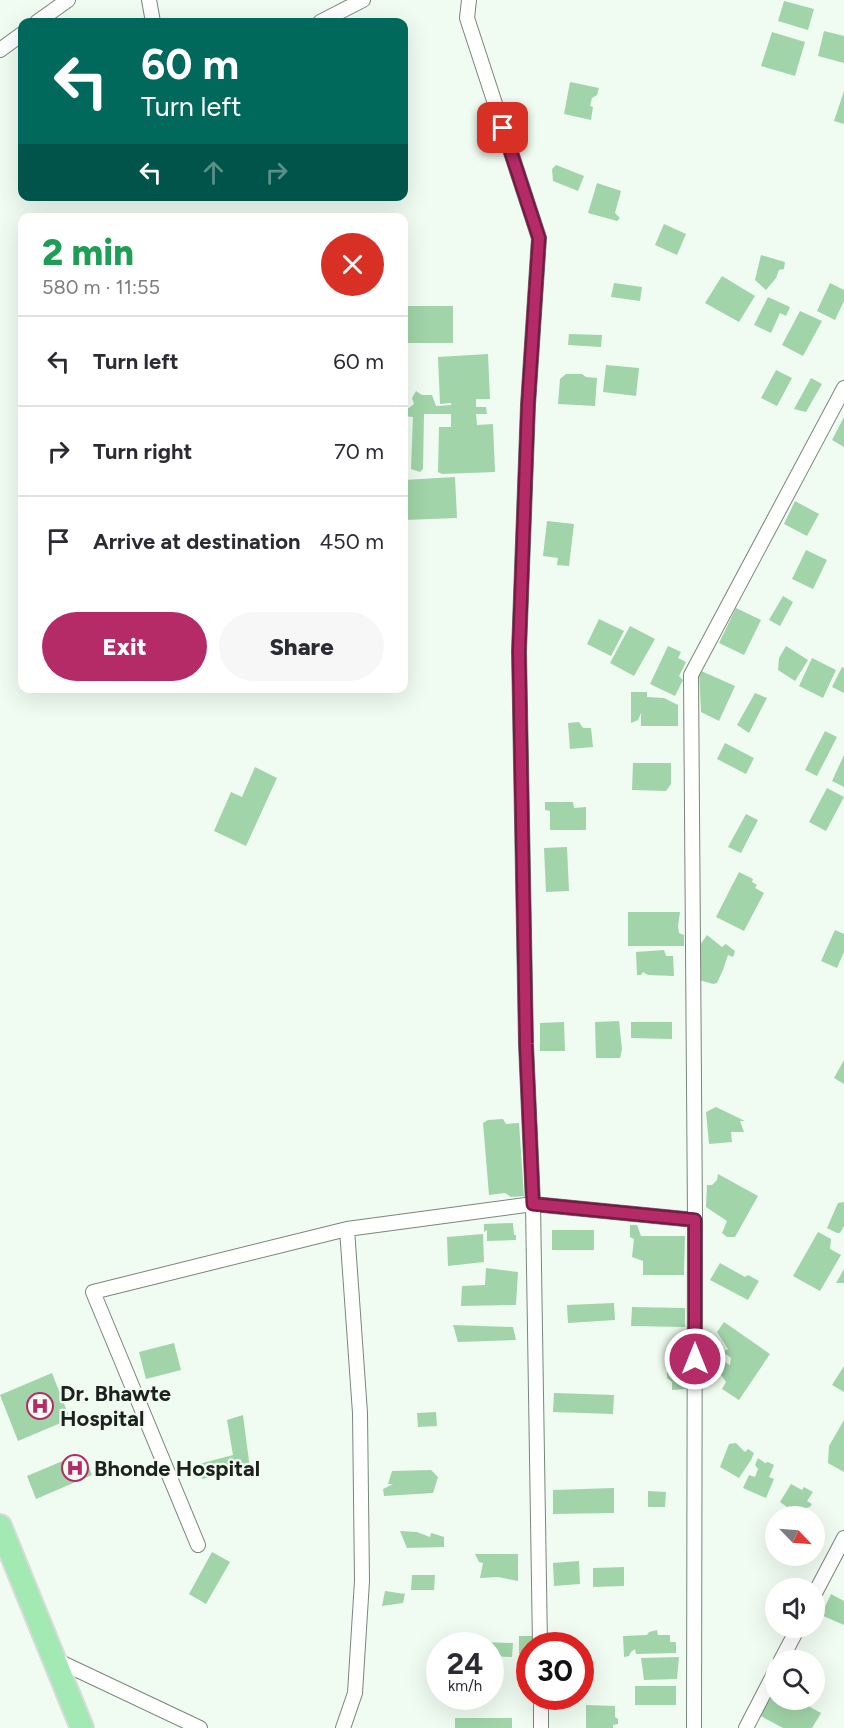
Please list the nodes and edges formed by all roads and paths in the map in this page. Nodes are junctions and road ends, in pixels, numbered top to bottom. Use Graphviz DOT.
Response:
graph roads {
  1 [pos="68,0"];
  2 [pos="149,0"];
  3 [pos="363,0"];
  4 [pos="469,0"];
  5 [pos="43,18"];
  6 [pos="152,18"];
  7 [pos="328,18"];
  8 [pos="18,37"];
  9 [pos="0,50"];
  10 [pos="844,388"];
  11 [pos="533,1204"];
  12 [pos="695,1220"];
  13 [pos="347,1229"];
  14 [pos="0,1526"];
  15 [pos="844,1538"];
  16 [pos="198,1545"];
  17 [pos="823,1578"];
  18 [pos="540,1632"];
  19 [pos="54,1659"];
  20 [pos="765,1691"];
  21 [pos="541,1710"];
  22 [pos="82,1728"];
  23 [pos="200,1728"];
  24 [pos="343,1728"];
  25 [pos="541,1728"];
  26 [pos="693,1728"];
  27 [pos="746,1728"];
  1 -- 5 [label="street"];
  2 -- 6 [label="street"];
  3 -- 7 [label="street"];
  4 -- 11 [label="street"];
  8 -- 9 [label="street"];
  10 -- 12 [label="street"];
  11 -- 12 [label="street"];
  11 -- 13 [label="street"];
  11 -- 18 [label="street"];
  12 -- 26 [label="street"];
  13 -- 16 [label="street"];
  13 -- 24 [label="street"];
  14 -- 19 [label="main road"];
  15 -- 17 [label="street"];
  19 -- 22 [label="main road"];
  19 -- 23 [label="street"];
  20 -- 27 [label="street"];
  21 -- 25 [label="street"];
}
